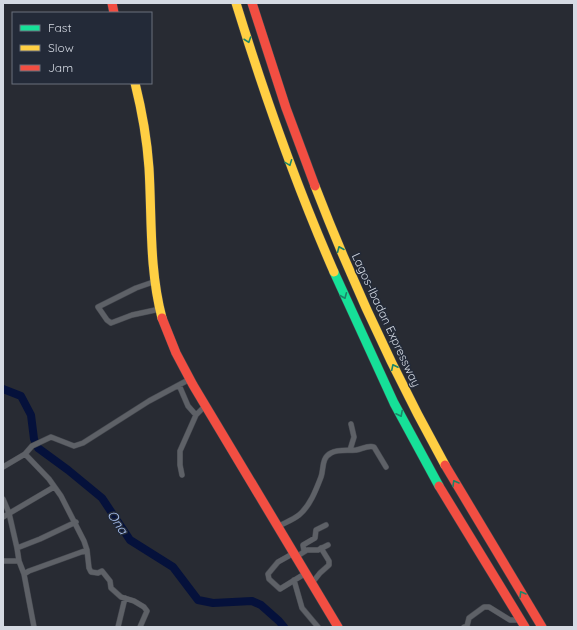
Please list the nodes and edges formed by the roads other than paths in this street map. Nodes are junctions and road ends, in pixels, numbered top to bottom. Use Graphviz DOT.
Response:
graph roads {
  1 [pos="236,3"];
  2 [pos="252,3"];
  3 [pos="135,84"];
  4 [pos="156,281"];
  5 [pos="160,309"];
  6 [pos="190,379"];
  7 [pos="179,385"];
  8 [pos="205,406"];
  9 [pos="196,415"];
  10 [pos="351,424"];
  11 [pos="350,450"];
  12 [pos="25,454"];
  13 [pos="3,466"];
  14 [pos="386,467"];
  15 [pos="182,475"];
  16 [pos="54,487"];
  17 [pos="3,498"];
  18 [pos="9,513"];
  19 [pos="3,517"];
  20 [pos="76,522"];
  21 [pos="326,525"];
  22 [pos="277,527"];
  23 [pos="328,545"];
  24 [pos="17,548"];
  25 [pos="321,548"];
  26 [pos="87,550"];
  27 [pos="304,551"];
  28 [pos="295,555"];
  29 [pos="3,561"];
  30 [pos="19,561"];
  31 [pos="306,573"];
  32 [pos="24,574"];
  33 [pos="294,580"];
  34 [pos="312,583"];
  35 [pos="125,598"];
  36 [pos="523,624"];
  37 [pos="34,627"];
  38 [pos="118,627"];
  39 [pos="140,627"];
  40 [pos="318,627"];
  41 [pos="338,627"];
  42 [pos="464,627"];
  43 [pos="542,627"];
  1 -- 36 [label="highway, one-way"];
  43 -- 2 [label="highway, Lagos-Ibadan Expressway, one-way"];
  3 -- 4 [label="highway"];
  4 -- 5 [label="highway"];
  4 -- 5 [label="street"];
  5 -- 6 [label="highway"];
  6 -- 7 [label="street"];
  6 -- 8 [label="highway"];
  7 -- 9 [label="street"];
  7 -- 12 [label="street"];
  8 -- 9 [label="street"];
  8 -- 22 [label="highway"];
  9 -- 15 [label="street"];
  10 -- 11 [label="street"];
  11 -- 14 [label="street"];
  11 -- 22 [label="street"];
  12 -- 13 [label="street"];
  12 -- 16 [label="street"];
  16 -- 18 [label="street"];
  16 -- 20 [label="street"];
  17 -- 18 [label="street"];
  18 -- 19 [label="street"];
  18 -- 24 [label="street"];
  20 -- 24 [label="street"];
  20 -- 26 [label="street"];
  21 -- 27 [label="street"];
  22 -- 28 [label="highway"];
  23 -- 25 [label="street"];
  24 -- 30 [label="street"];
  25 -- 27 [label="street"];
  25 -- 34 [label="street"];
  26 -- 32 [label="street"];
  26 -- 35 [label="street"];
  27 -- 28 [label="street"];
  28 -- 31 [label="highway"];
  28 -- 33 [label="street"];
  29 -- 30 [label="street"];
  30 -- 32 [label="street"];
  31 -- 33 [label="street"];
  31 -- 34 [label="highway"];
  32 -- 37 [label="street"];
  33 -- 40 [label="street"];
  34 -- 41 [label="highway"];
  35 -- 38 [label="street"];
  35 -- 39 [label="street"];
  36 -- 42 [label="street"];
}
